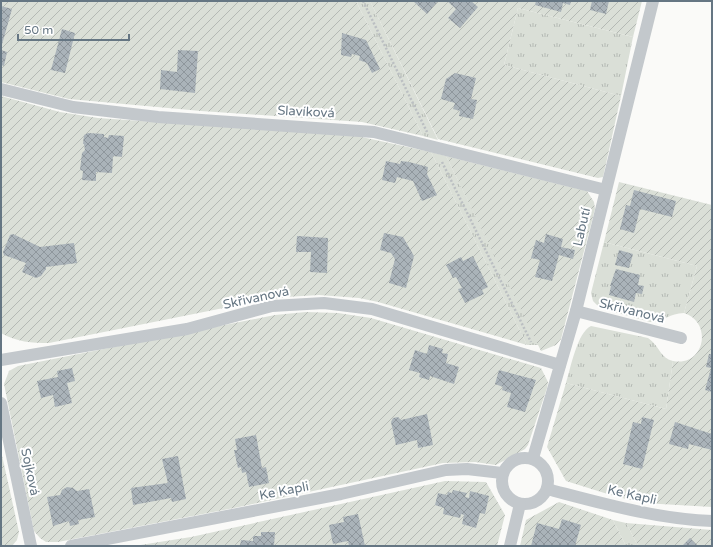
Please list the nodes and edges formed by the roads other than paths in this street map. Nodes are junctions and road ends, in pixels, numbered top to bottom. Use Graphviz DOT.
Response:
graph roads {
  1 [pos="653,1"];
  2 [pos="1,89"];
  3 [pos="606,190"];
  4 [pos="576,311"];
  5 [pos="681,338"];
  6 [pos="1,360"];
  7 [pos="560,364"];
  8 [pos="1,404"];
  9 [pos="533,458"];
  10 [pos="502,473"];
  11 [pos="547,489"];
  12 [pos="520,504"];
  13 [pos="712,521"];
  14 [pos="31,546"];
  15 [pos="71,546"];
  16 [pos="510,546"];
  1 -- 3 [label="street, Labutí"];
  2 -- 3 [label="street, Slavíková"];
  3 -- 4 [label="street, Labutí"];
  4 -- 5 [label="street, Skřivanová"];
  4 -- 7 [label="street, Labutí"];
  6 -- 7 [label="street, Skřivanová"];
  7 -- 9 [label="street, Labutí"];
  8 -- 14 [label="street, Sojková"];
  9 -- 10 [label="street"];
  9 -- 11 [label="street"];
  10 -- 12 [label="street"];
  10 -- 15 [label="street, Ke Kapli"];
  11 -- 12 [label="street"];
  11 -- 13 [label="street, Ke Kapli"];
  12 -- 16 [label="street"];
}
